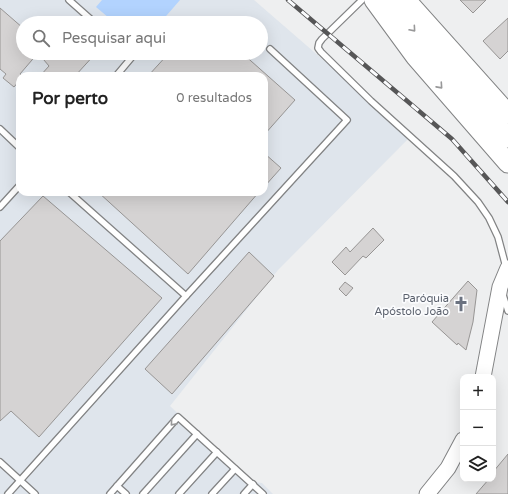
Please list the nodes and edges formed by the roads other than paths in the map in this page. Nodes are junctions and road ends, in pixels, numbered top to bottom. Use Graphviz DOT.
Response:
graph roads {
  1 [pos="69,0"];
  2 [pos="362,0"];
  3 [pos="374,0"];
  4 [pos="388,0"];
  5 [pos="406,0"];
  6 [pos="416,0"];
  7 [pos="86,16"];
  8 [pos="270,49"];
  9 [pos="129,60"];
  10 [pos="119,72"];
  11 [pos="508,97"];
  12 [pos="508,114"];
  13 [pos="0,129"];
  14 [pos="508,138"];
  15 [pos="16,144"];
  16 [pos="508,163"];
  17 [pos="16,189"];
  18 [pos="74,196"];
  19 [pos="0,207"];
  20 [pos="508,269"];
  21 [pos="500,287"];
  22 [pos="186,296"];
  23 [pos="508,311"];
  24 [pos="484,374"];
  25 [pos="197,434"];
  26 [pos="460,446"];
  27 [pos="217,452"];
  28 [pos="0,462"];
  29 [pos="235,469"];
  30 [pos="20,480"];
  31 [pos="253,484"];
  32 [pos="117,486"];
  33 [pos="8,494"];
  34 [pos="35,494"];
  35 [pos="110,494"];
  36 [pos="126,494"];
  37 [pos="143,494"];
  38 [pos="179,494"];
  39 [pos="212,494"];
  40 [pos="244,494"];
  41 [pos="263,494"];
  42 [pos="427,494"];
  1 -- 7 [label="lane"];
  2 -- 20 [label="lane"];
  3 -- 16 [label="highway, one-way"];
  4 -- 14 [label="highway, one-way"];
  5 -- 12 [label="highway"];
  6 -- 11 [label="highway"];
  8 -- 22 [label="lane"];
  9 -- 10 [label="lane"];
  13 -- 15 [label="lane"];
  17 -- 19 [label="lane"];
  18 -- 22 [label="lane"];
  20 -- 21 [label="main road"];
  21 -- 23 [label="lane"];
  21 -- 24 [label="main road"];
  22 -- 30 [label="lane"];
  25 -- 27 [label="lane"];
  25 -- 32 [label="lane, one-way"];
  25 -- 37 [label="lane"];
  26 -- 42 [label="main road"];
  27 -- 29 [label="lane"];
  27 -- 38 [label="lane"];
  28 -- 30 [label="lane"];
  29 -- 31 [label="lane"];
  29 -- 39 [label="lane"];
  30 -- 33 [label="lane"];
  30 -- 34 [label="lane"];
  31 -- 40 [label="lane"];
  31 -- 41 [label="lane"];
  32 -- 35 [label="lane"];
  32 -- 36 [label="lane"];
}
